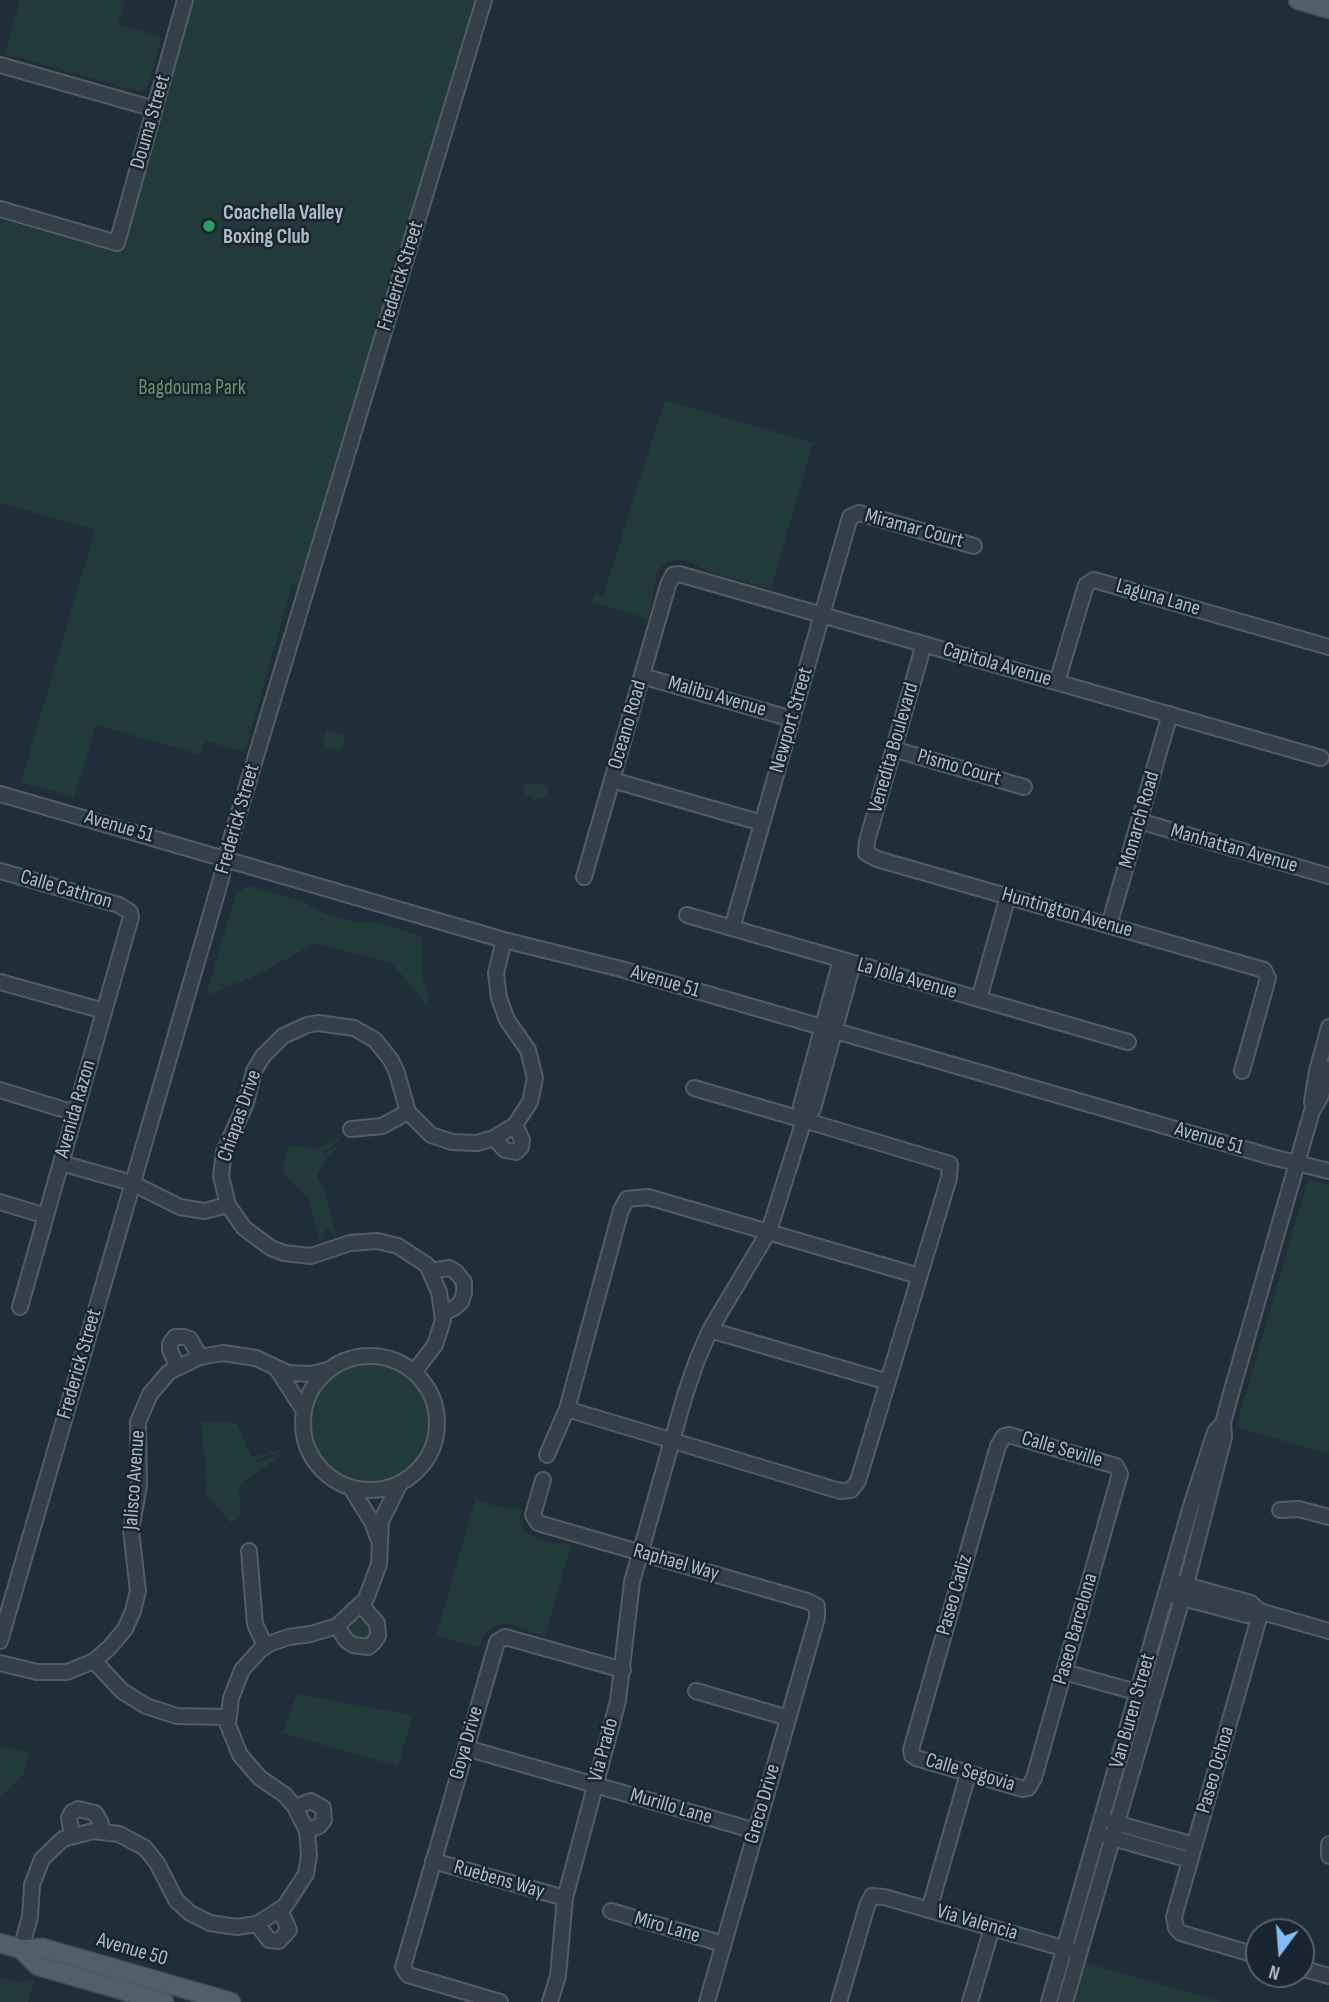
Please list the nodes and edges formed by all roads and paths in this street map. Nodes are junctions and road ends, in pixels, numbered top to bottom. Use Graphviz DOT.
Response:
graph roads {
  1 [pos="185,0"];
  2 [pos="484,0"];
  3 [pos="1298,0"];
  4 [pos="1329,9"];
  5 [pos="0,65"];
  6 [pos="155,109"];
  7 [pos="0,209"];
  8 [pos="853,514"];
  9 [pos="974,545"];
  10 [pos="673,575"];
  11 [pos="822,614"];
  12 [pos="924,644"];
  13 [pos="1329,647"];
  14 [pos="642,676"];
  15 [pos="1057,682"];
  16 [pos="1170,714"];
  17 [pos="792,719"];
  18 [pos="893,749"];
  19 [pos="1321,758"];
  20 [pos="612,780"];
  21 [pos="1024,787"];
  22 [pos="0,794"];
  23 [pos="1139,821"];
  24 [pos="762,823"];
  25 [pos="866,853"];
  26 [pos="225,859"];
  27 [pos="0,871"];
  28 [pos="1329,876"];
  29 [pos="584,877"];
  30 [pos="1008,897"];
  31 [pos="130,912"];
  32 [pos="687,915"];
  33 [pos="1110,925"];
  34 [pos="732,928"];
  35 [pos="505,940"];
  36 [pos="847,961"];
  37 [pos="0,982"];
  38 [pos="979,999"];
  39 [pos="104,1012"];
  40 [pos="1329,1027"];
  41 [pos="828,1029"];
  42 [pos="1128,1042"];
  43 [pos="1329,1069"];
  44 [pos="1242,1071"];
  45 [pos="694,1088"];
  46 [pos="0,1090"];
  47 [pos="1312,1111"];
  48 [pos="408,1112"];
  49 [pos="75,1113"];
  50 [pos="805,1118"];
  51 [pos="514,1125"];
  52 [pos="351,1129"];
  53 [pos="494,1138"];
  54 [pos="61,1163"];
  55 [pos="1298,1163"];
  56 [pos="1329,1171"];
  57 [pos="132,1183"];
  58 [pos="0,1202"];
  59 [pos="228,1205"];
  60 [pos="46,1216"];
  61 [pos="769,1231"];
  62 [pos="431,1271"];
  63 [pos="919,1276"];
  64 [pos="20,1307"];
  65 [pos="443,1313"];
  66 [pos="710,1330"];
  67 [pos="200,1357"];
  68 [pos="177,1366"];
  69 [pos="277,1369"];
  70 [pos="327,1370"];
  71 [pos="415,1371"];
  72 [pos="888,1382"];
  73 [pos="567,1409"];
  74 [pos="304,1411"];
  75 [pos="1223,1423"];
  76 [pos="1004,1436"];
  77 [pos="673,1440"];
  78 [pos="547,1455"];
  79 [pos="1119,1469"];
  80 [pos="543,1480"];
  81 [pos="399,1485"];
  82 [pos="351,1488"];
  83 [pos="1280,1510"];
  84 [pos="1329,1517"];
  85 [pos="379,1538"];
  86 [pos="249,1550"];
  87 [pos="640,1553"];
  88 [pos="1168,1587"];
  89 [pos="1184,1592"];
  90 [pos="361,1605"];
  91 [pos="817,1606"];
  92 [pos="1260,1611"];
  93 [pos="337,1626"];
  94 [pos="1329,1631"];
  95 [pos="0,1641"];
  96 [pos="265,1646"];
  97 [pos="94,1661"];
  98 [pos="0,1663"];
  99 [pos="623,1670"];
  100 [pos="1064,1672"];
  101 [pos="696,1691"];
  102 [pos="1138,1693"];
  103 [pos="1154,1697"];
  104 [pos="228,1717"];
  105 [pos="788,1718"];
  106 [pos="466,1748"];
  107 [pos="912,1755"];
  108 [pos="968,1774"];
  109 [pos="595,1785"];
  110 [pos="1028,1788"];
  111 [pos="295,1807"];
  112 [pos="1118,1824"];
  113 [pos="1100,1827"];
  114 [pos="102,1830"];
  115 [pos="307,1831"];
  116 [pos="756,1831"];
  117 [pos="72,1835"];
  118 [pos="1114,1838"];
  119 [pos="1329,1844"];
  120 [pos="1192,1852"];
  121 [pos="1329,1856"];
  122 [pos="433,1861"];
  123 [pos="565,1898"];
  124 [pos="280,1910"];
  125 [pos="929,1910"];
  126 [pos="611,1911"];
  127 [pos="257,1924"];
  128 [pos="992,1928"];
  129 [pos="0,1943"];
  130 [pos="723,1944"];
  131 [pos="1064,1948"];
  132 [pos="21,1949"];
  133 [pos="1245,1952"];
  134 [pos="1081,1953"];
  135 [pos="226,2001"];
  136 [pos="164,2002"];
  137 [pos="500,2002"];
  138 [pos="550,2002"];
  139 [pos="707,2002"];
  140 [pos="839,2002"];
  141 [pos="970,2002"];
  142 [pos="1049,2002"];
  143 [pos="1065,2002"];
  1 -- 6 [label="street, Douma Street"];
  2 -- 26 [label="street, Frederick Street"];
  3 -- 4 [label="main road"];
  5 -- 6 [label="street"];
  6 -- 7 [label="street, Douma Street"];
  8 -- 9 [label="street, Miramar Court"];
  8 -- 11 [label="street, Newport Street"];
  10 -- 11 [label="street, Capitola Avenue"];
  10 -- 14 [label="street, Oceano Road"];
  11 -- 12 [label="street, Capitola Avenue"];
  11 -- 17 [label="street, Newport Street"];
  12 -- 15 [label="street, Capitola Avenue"];
  12 -- 18 [label="street, Venedita Boulevard"];
  13 -- 15 [label="street, Laguna Lane"];
  14 -- 17 [label="street, Malibu Avenue"];
  14 -- 20 [label="street, Oceano Road"];
  15 -- 16 [label="street, Capitola Avenue"];
  16 -- 19 [label="street, Capitola Avenue"];
  16 -- 23 [label="street, Monarch Road"];
  17 -- 24 [label="street, Newport Street"];
  18 -- 21 [label="street, Pismo Court"];
  18 -- 25 [label="street, Venedita Boulevard"];
  20 -- 24 [label="street"];
  20 -- 29 [label="street, Oceano Road"];
  22 -- 26 [label="street, Avenue 51"];
  23 -- 28 [label="street, Manhattan Avenue"];
  23 -- 33 [label="street, Monarch Road"];
  24 -- 34 [label="street, Newport Street"];
  25 -- 30 [label="street, Huntington Avenue"];
  26 -- 35 [label="street, Avenue 51"];
  26 -- 57 [label="street, Frederick Street"];
  27 -- 31 [label="street, Calle Cathron"];
  30 -- 33 [label="street, Huntington Avenue"];
  30 -- 38 [label="street"];
  31 -- 39 [label="street, Avenida Razon"];
  32 -- 34 [label="street, La Jolla Avenue"];
  33 -- 44 [label="street, Huntington Avenue"];
  34 -- 36 [label="street, La Jolla Avenue"];
  35 -- 41 [label="street, Avenue 51"];
  35 -- 51 [label="street"];
  36 -- 38 [label="street, La Jolla Avenue"];
  36 -- 41 [label="street, Via Prado"];
  37 -- 39 [label="street"];
  38 -- 42 [label="street, La Jolla Avenue"];
  39 -- 49 [label="street, Avenida Razon"];
  40 -- 47 [label="street, Van Buren Street"];
  41 -- 50 [label="street, Via Prado"];
  41 -- 55 [label="street, Avenue 51"];
  43 -- 47 [label="street, Van Buren Street"];
  45 -- 50 [label="street"];
  46 -- 49 [label="street"];
  47 -- 55 [label="street, Van Buren Street"];
  48 -- 52 [label="street"];
  48 -- 53 [label="street"];
  48 -- 59 [label="street, Chiapas Drive"];
  49 -- 54 [label="street, Avenida Razon"];
  50 -- 61 [label="street, Via Prado"];
  50 -- 63 [label="street"];
  51 -- 53 [label="street"];
  51 -- 53 [label="street"];
  54 -- 57 [label="street"];
  54 -- 60 [label="street, Avenida Razon"];
  55 -- 56 [label="street, Avenue 51"];
  55 -- 75 [label="street, Van Buren Street"];
  57 -- 59 [label="street"];
  57 -- 95 [label="street, Frederick Street"];
  58 -- 60 [label="street"];
  59 -- 62 [label="street, Chiapas Drive"];
  60 -- 64 [label="street, Avenida Razon"];
  61 -- 63 [label="street"];
  61 -- 66 [label="street, Via Prado"];
  61 -- 73 [label="street"];
  62 -- 65 [label="street"];
  62 -- 65 [label="street, Chiapas Drive"];
  63 -- 72 [label="street"];
  65 -- 71 [label="street, Chiapas Drive"];
  66 -- 72 [label="street"];
  66 -- 77 [label="street, Via Prado"];
  67 -- 68 [label="street, Jalisco Avenue"];
  67 -- 68 [label="street"];
  67 -- 69 [label="street, Jalisco Avenue"];
  68 -- 97 [label="street, Jalisco Avenue"];
  69 -- 70 [label="street, Jalisco Avenue"];
  69 -- 74 [label="street"];
  70 -- 71 [label="street"];
  70 -- 74 [label="street"];
  71 -- 81 [label="street"];
  72 -- 77 [label="street"];
  73 -- 77 [label="street"];
  73 -- 78 [label="street"];
  74 -- 82 [label="street"];
  75 -- 88 [label="street, Van Buren Street"];
  75 -- 89 [label="street, Van Buren Street"];
  76 -- 79 [label="street, Calle Seville"];
  76 -- 107 [label="street, Paseo Cadiz"];
  77 -- 87 [label="street, Via Prado"];
  79 -- 100 [label="street, Paseo Barcelona"];
  80 -- 87 [label="street, Raphael Way"];
  81 -- 82 [label="street"];
  81 -- 85 [label="street"];
  82 -- 85 [label="street"];
  83 -- 84 [label="street"];
  85 -- 90 [label="street"];
  86 -- 96 [label="street"];
  87 -- 91 [label="street, Raphael Way"];
  87 -- 99 [label="street, Via Prado"];
  88 -- 89 [label="street"];
  88 -- 102 [label="street, Van Buren Street"];
  89 -- 92 [label="street"];
  89 -- 103 [label="street, Van Buren Street"];
  90 -- 93 [label="street"];
  90 -- 93 [label="street"];
  91 -- 105 [label="street, Greco Drive"];
  92 -- 94 [label="street"];
  92 -- 120 [label="street, Paseo Ochoa"];
  93 -- 96 [label="street"];
  96 -- 104 [label="street"];
  97 -- 98 [label="street, Jalisco Avenue"];
  97 -- 104 [label="street"];
  99 -- 106 [label="street, Goya Drive"];
  99 -- 109 [label="street, Via Prado"];
  100 -- 102 [label="street"];
  100 -- 110 [label="street, Paseo Barcelona"];
  101 -- 105 [label="street"];
  102 -- 103 [label="street"];
  102 -- 113 [label="street, Van Buren Street"];
  103 -- 112 [label="street, Van Buren Street"];
  104 -- 111 [label="street"];
  105 -- 116 [label="street, Greco Drive"];
  106 -- 109 [label="street, Murillo Lane"];
  106 -- 122 [label="street, Goya Drive"];
  107 -- 108 [label="street, Calle Segovia"];
  108 -- 110 [label="street, Calle Segovia"];
  108 -- 125 [label="street"];
  109 -- 116 [label="street, Murillo Lane"];
  109 -- 123 [label="street, Via Prado"];
  111 -- 115 [label="street"];
  111 -- 115 [label="street"];
  112 -- 113 [label="street"];
  112 -- 118 [label="street, Van Buren Street"];
  112 -- 120 [label="street"];
  113 -- 118 [label="street"];
  113 -- 131 [label="street, Van Buren Street"];
  114 -- 117 [label="street"];
  114 -- 117 [label="street"];
  114 -- 127 [label="street"];
  115 -- 124 [label="street"];
  116 -- 130 [label="street, Greco Drive"];
  117 -- 132 [label="street"];
  118 -- 120 [label="street"];
  118 -- 134 [label="street, Van Buren Street"];
  119 -- 121 [label="street"];
  120 -- 133 [label="street, Paseo Ochoa"];
  122 -- 123 [label="street, Ruebens Way"];
  122 -- 137 [label="street, Goya Drive"];
  123 -- 138 [label="street, Via Prado"];
  124 -- 127 [label="street"];
  124 -- 127 [label="street"];
  125 -- 128 [label="street, Via Valencia"];
  125 -- 140 [label="street, Via Valencia"];
  126 -- 130 [label="street, Miro Lane"];
  128 -- 131 [label="street, Via Valencia"];
  128 -- 141 [label="street"];
  129 -- 132 [label="main road, Avenue 50"];
  130 -- 139 [label="street, Greco Drive"];
  131 -- 134 [label="street, Via Valencia"];
  131 -- 142 [label="street, Van Buren Street"];
  132 -- 135 [label="main road, Avenue 50"];
  132 -- 136 [label="main road, Avenue 50"];
  134 -- 143 [label="street, Van Buren Street"];
}
